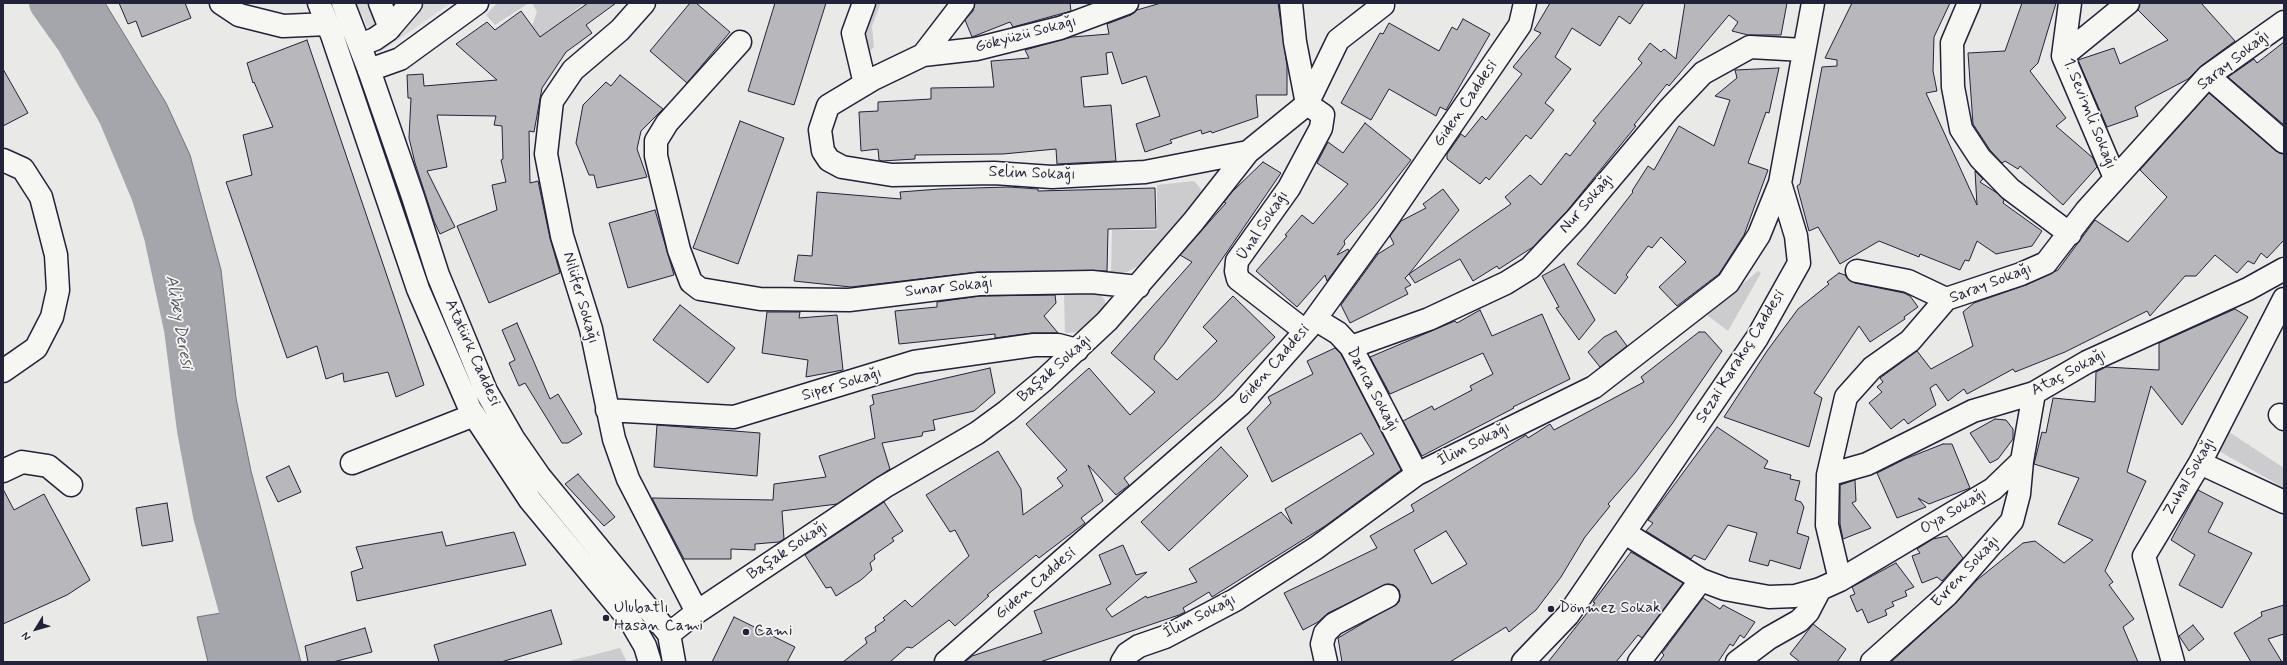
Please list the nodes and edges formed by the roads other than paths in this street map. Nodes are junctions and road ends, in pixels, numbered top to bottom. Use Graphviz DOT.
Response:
graph roads {
  1 [pos="221,3"];
  2 [pos="319,3"];
  3 [pos="343,3"];
  4 [pos="380,3"];
  5 [pos="411,3"];
  6 [pos="476,3"];
  7 [pos="644,3"];
  8 [pos="864,3"];
  9 [pos="964,3"];
  10 [pos="1127,3"];
  11 [pos="1291,3"];
  12 [pos="1383,3"];
  13 [pos="1524,3"];
  14 [pos="1813,3"];
  15 [pos="1969,3"];
  16 [pos="2070,3"];
  17 [pos="2128,3"];
  18 [pos="2284,22"];
  19 [pos="328,24"];
  20 [pos="390,28"];
  21 [pos="740,42"];
  22 [pos="360,45"];
  23 [pos="1804,50"];
  24 [pos="923,55"];
  25 [pos="2063,56"];
  26 [pos="369,70"];
  27 [pos="346,76"];
  28 [pos="2208,76"];
  29 [pos="865,84"];
  30 [pos="1307,104"];
  31 [pos="2284,142"];
  32 [pos="1248,152"];
  33 [pos="3,160"];
  34 [pos="2115,178"];
  35 [pos="1780,183"];
  36 [pos="2070,234"];
  37 [pos="2284,269"];
  38 [pos="1857,270"];
  39 [pos="1138,287"];
  40 [pos="1946,299"];
  41 [pos="2284,299"];
  42 [pos="1310,325"];
  43 [pos="1351,347"];
  44 [pos="1077,350"];
  45 [pos="3,371"];
  46 [pos="2034,393"];
  47 [pos="607,410"];
  48 [pos="474,415"];
  49 [pos="2022,461"];
  50 [pos="352,463"];
  51 [pos="2200,463"];
  52 [pos="3,471"];
  53 [pos="1417,474"];
  54 [pos="1828,475"];
  55 [pos="71,485"];
  56 [pos="2284,502"];
  57 [pos="1625,532"];
  58 [pos="1701,580"];
  59 [pos="1840,580"];
  60 [pos="1820,589"];
  61 [pos="1388,596"];
  62 [pos="697,612"];
  63 [pos="669,634"];
  64 [pos="647,654"];
  65 [pos="674,662"];
  66 [pos="946,662"];
  67 [pos="1122,662"];
  68 [pos="1326,662"];
  69 [pos="1523,662"];
  70 [pos="1639,662"];
  71 [pos="1737,662"];
  72 [pos="1872,662"];
  73 [pos="2173,662"];
  1 -- 19 [label="street"];
  2 -- 19 [label="street, Atatürk Caddesi"];
  3 -- 22 [label="street, Atatürk Caddesi"];
  4 -- 20 [label="street"];
  5 -- 20 [label="street"];
  6 -- 26 [label="street"];
  7 -- 47 [label="street, Nilüfer Sokağı"];
  8 -- 29 [label="street"];
  9 -- 24 [label="street"];
  10 -- 24 [label="street, Gökyüzü Sokağı"];
  11 -- 30 [label="street"];
  12 -- 30 [label="street"];
  13 -- 42 [label="street, Giden Caddesi"];
  14 -- 23 [label="street, Sezai Karakoç Caddesi"];
  15 -- 36 [label="street"];
  16 -- 25 [label="street, 1. Sevimli Sokağı"];
  17 -- 25 [label="street"];
  18 -- 28 [label="street, Saray Sokağı"];
  19 -- 27 [label="street, Atatürk Caddesi"];
  20 -- 22 [label="street"];
  21 -- 39 [label="street, Sunar Sokağı"];
  22 -- 26 [label="street, Atatürk Caddesi"];
  23 -- 35 [label="street, Sezai Karakoç Caddesi"];
  23 -- 43 [label="street, Nur Sokağı"];
  24 -- 29 [label="street"];
  25 -- 34 [label="street, 1. Sevimli Sokağı"];
  26 -- 27 [label="street"];
  26 -- 63 [label="street, Atatürk Caddesi"];
  27 -- 48 [label="street, Atatürk Caddesi"];
  28 -- 31 [label="street"];
  28 -- 34 [label="street, Saray Sokağı"];
  29 -- 32 [label="street, Selim Sokağı"];
  30 -- 32 [label="street, Başak Sokağı"];
  30 -- 42 [label="street, Ünal Sokağı"];
  32 -- 39 [label="street, Başak Sokağı"];
  33 -- 45 [label="street"];
  34 -- 36 [label="street, Saray Sokağı"];
  35 -- 53 [label="street, İlim Sokağı"];
  35 -- 57 [label="street, Sezai Karakoç Caddesi"];
  36 -- 40 [label="street, Saray Sokağı"];
  37 -- 46 [label="street, Ataç Sokağı"];
  38 -- 40 [label="street"];
  39 -- 44 [label="street, Başak Sokağı"];
  40 -- 54 [label="street, Saray Sokağı"];
  41 -- 51 [label="street, Zuhal Sokağı"];
  42 -- 43 [label="street, Darıca Sokağı"];
  42 -- 66 [label="street, Giden Caddesi"];
  43 -- 53 [label="street, Darıca Sokağı"];
  44 -- 47 [label="street, Siper Sokağı"];
  44 -- 62 [label="street, Başak Sokağı"];
  46 -- 49 [label="street"];
  46 -- 54 [label="street, Ataç Sokağı"];
  47 -- 62 [label="street, Nilüfer Sokağı"];
  48 -- 50 [label="street"];
  48 -- 64 [label="street, Atatürk Caddesi"];
  49 -- 59 [label="street, Oya Sokağı"];
  49 -- 72 [label="street, Evren Sokağı"];
  51 -- 56 [label="street"];
  51 -- 73 [label="street, Zuhal Sokağı"];
  52 -- 55 [label="street"];
  53 -- 67 [label="street, İlim Sokağı"];
  54 -- 59 [label="street, Saray Sokağı"];
  57 -- 58 [label="street, Oya Sokağı"];
  57 -- 69 [label="street, Sezai Karakoç Caddesi"];
  58 -- 60 [label="street, Oya Sokağı"];
  58 -- 70 [label="street"];
  59 -- 60 [label="street, Oya Sokağı"];
  60 -- 71 [label="street"];
  61 -- 68 [label="street"];
  62 -- 63 [label="street, Başak Sokağı"];
  63 -- 64 [label="street, Başak Sokağı"];
  63 -- 65 [label="street, Atatürk Caddesi"];
}
